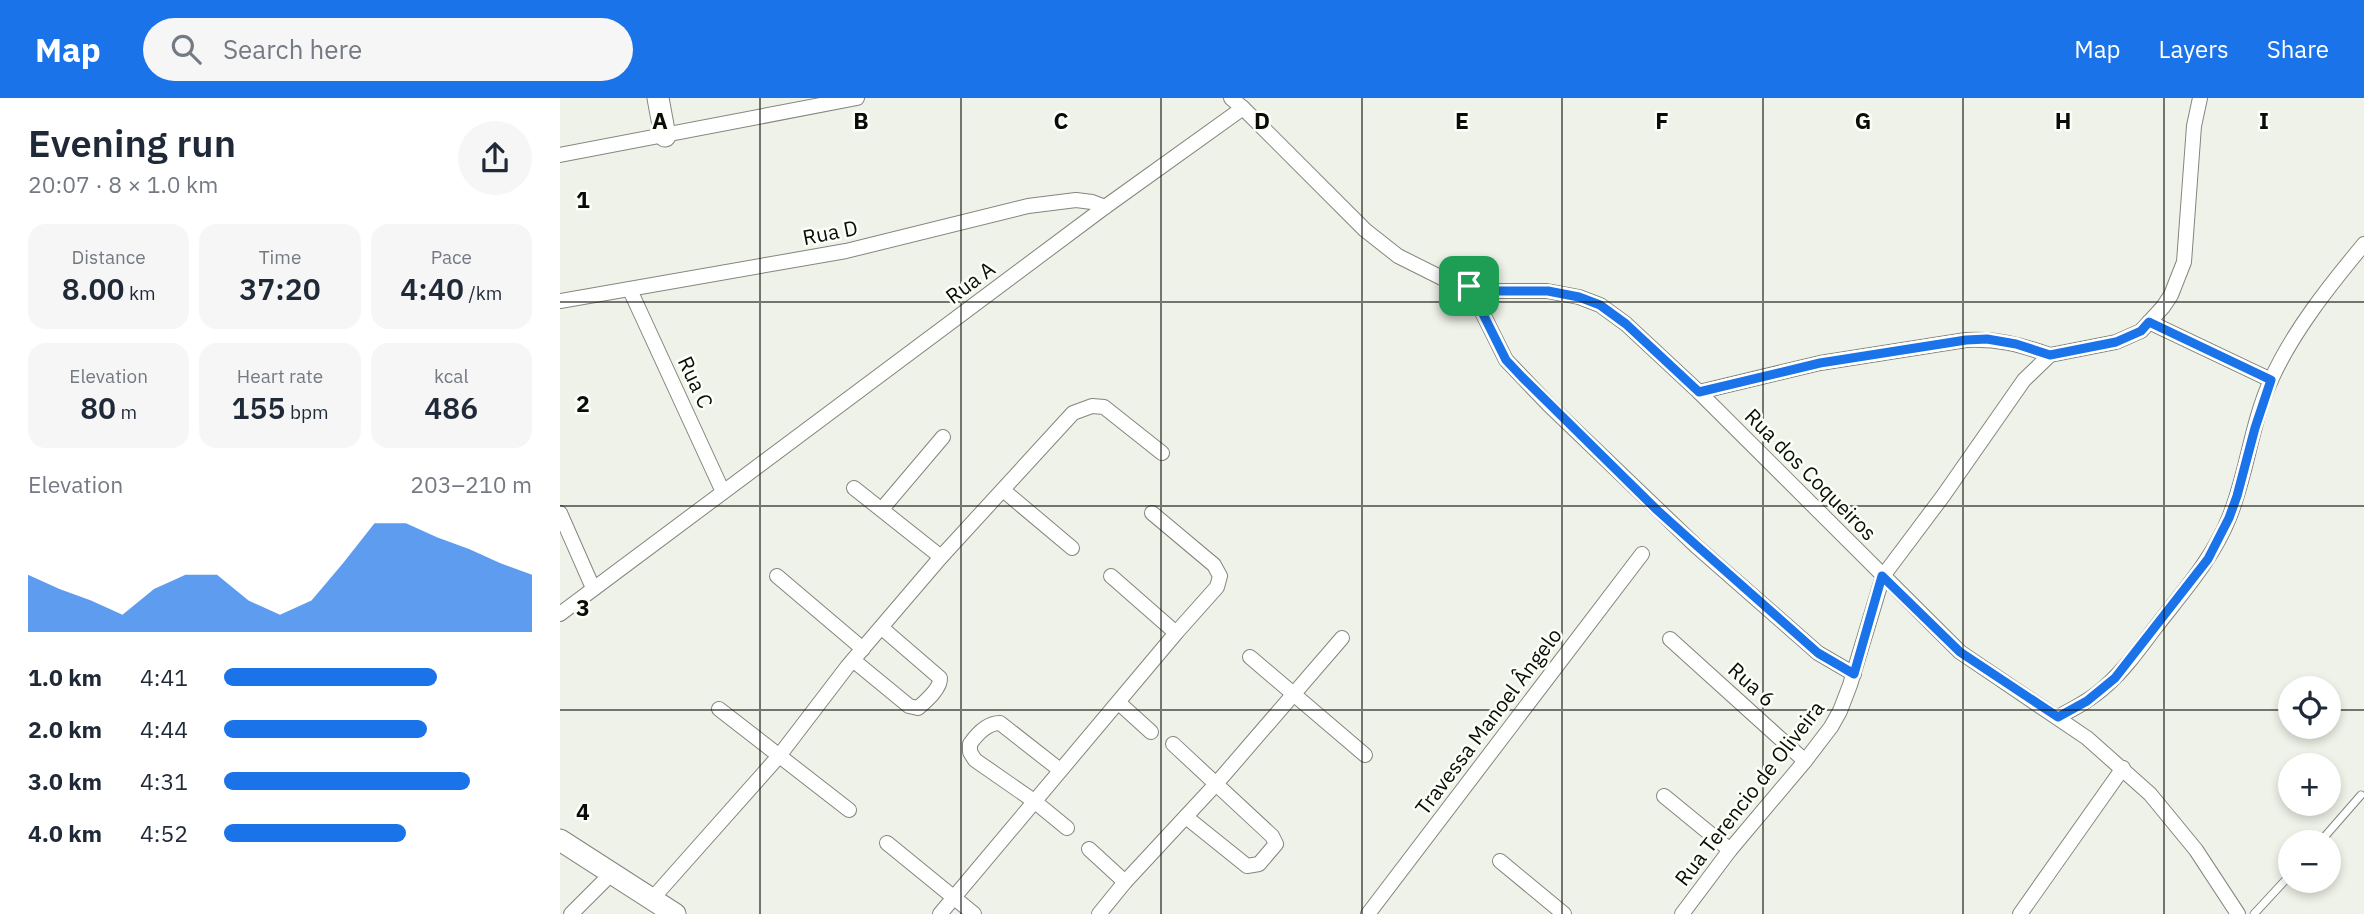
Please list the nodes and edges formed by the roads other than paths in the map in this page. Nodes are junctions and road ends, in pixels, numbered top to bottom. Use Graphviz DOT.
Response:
graph roads {
  1 [pos="657,98"];
  2 [pos="857,98"];
  3 [pos="1231,98"];
  4 [pos="2200,98"];
  5 [pos="1244,108"];
  6 [pos="665,136"];
  7 [pos="560,155"];
  8 [pos="1105,207"];
  9 [pos="2364,244"];
  10 [pos="1469,286"];
  11 [pos="631,290"];
  12 [pos="560,301"];
  13 [pos="2149,322"];
  14 [pos="2050,355"];
  15 [pos="2271,380"];
  16 [pos="1699,392"];
  17 [pos="943,437"];
  18 [pos="1162,453"];
  19 [pos="853,488"];
  20 [pos="1003,490"];
  21 [pos="723,492"];
  22 [pos="882,509"];
  23 [pos="560,513"];
  24 [pos="1152,513"];
  25 [pos="1072,548"];
  26 [pos="1642,554"];
  27 [pos="941,557"];
  28 [pos="777,576"];
  29 [pos="1111,576"];
  30 [pos="1882,576"];
  31 [pos="593,588"];
  32 [pos="560,614"];
  33 [pos="882,628"];
  34 [pos="1176,633"];
  35 [pos="1342,638"];
  36 [pos="1670,639"];
  37 [pos="863,649"];
  38 [pos="1250,657"];
  39 [pos="853,660"];
  40 [pos="1854,674"];
  41 [pos="1294,693"];
  42 [pos="1119,703"];
  43 [pos="719,709"];
  44 [pos="2058,717"];
  45 [pos="1151,732"];
  46 [pos="1173,744"];
  47 [pos="1365,755"];
  48 [pos="779,756"];
  49 [pos="1805,761"];
  50 [pos="2123,768"];
  51 [pos="1060,770"];
  52 [pos="1216,784"];
  53 [pos="2361,795"];
  54 [pos="1664,796"];
  55 [pos="1034,801"];
  56 [pos="849,810"];
  57 [pos="1186,817"];
  58 [pos="1066,828"];
  59 [pos="2330,830"];
  60 [pos="560,840"];
  61 [pos="887,843"];
  62 [pos="1090,849"];
  63 [pos="1730,850"];
  64 [pos="1500,861"];
  65 [pos="612,873"];
  66 [pos="1125,882"];
  67 [pos="2278,888"];
  68 [pos="954,898"];
  69 [pos="652,899"];
  70 [pos="571,914"];
  71 [pos="675,914"];
  72 [pos="940,914"];
  73 [pos="974,914"];
  74 [pos="1099,914"];
  75 [pos="1368,914"];
  76 [pos="1564,914"];
  77 [pos="1682,914"];
  78 [pos="2020,914"];
  79 [pos="2238,914"];
  80 [pos="2254,914"];
  1 -- 6 [label="street"];
  2 -- 6 [label="street"];
  3 -- 5 [label="street, Rua dos Coqueiros"];
  4 -- 13 [label="street"];
  5 -- 8 [label="street, Rua A"];
  5 -- 10 [label="street, Rua dos Coqueiros"];
  6 -- 7 [label="street"];
  8 -- 11 [label="street, Rua D"];
  8 -- 21 [label="street, Rua A"];
  9 -- 15 [label="street"];
  10 -- 16 [label="street, Rua dos Coqueiros"];
  10 -- 40 [label="street"];
  11 -- 12 [label="street, Rua D"];
  11 -- 21 [label="street, Rua C"];
  13 -- 14 [label="street"];
  13 -- 15 [label="street"];
  14 -- 16 [label="street"];
  14 -- 30 [label="street"];
  15 -- 44 [label="street"];
  16 -- 30 [label="street, Rua dos Coqueiros"];
  17 -- 22 [label="street"];
  18 -- 20 [label="street"];
  19 -- 22 [label="street"];
  20 -- 25 [label="street"];
  20 -- 27 [label="street"];
  21 -- 31 [label="street, Rua A"];
  22 -- 27 [label="street"];
  23 -- 31 [label="street"];
  24 -- 34 [label="street"];
  26 -- 75 [label="street, Travessa Manoel Ângelo"];
  27 -- 33 [label="street"];
  28 -- 37 [label="street"];
  29 -- 34 [label="street"];
  30 -- 40 [label="street, Rua Terencio de Oliveira"];
  30 -- 44 [label="street, Rua dos Coqueiros"];
  31 -- 32 [label="street, Rua A"];
  33 -- 37 [label="street"];
  33 -- 39 [label="street"];
  34 -- 42 [label="street"];
  35 -- 41 [label="street"];
  36 -- 49 [label="street, Rua 6"];
  37 -- 39 [label="street"];
  38 -- 41 [label="street"];
  39 -- 48 [label="street"];
  40 -- 49 [label="street, Rua Terencio de Oliveira"];
  41 -- 47 [label="street"];
  41 -- 52 [label="street"];
  42 -- 45 [label="street"];
  42 -- 51 [label="street"];
  43 -- 48 [label="street"];
  44 -- 50 [label="street, Rua dos Coqueiros"];
  46 -- 52 [label="street"];
  48 -- 56 [label="street"];
  48 -- 69 [label="street"];
  49 -- 63 [label="street, Rua Terencio de Oliveira"];
  50 -- 78 [label="street"];
  50 -- 79 [label="street, Rua dos Coqueiros"];
  51 -- 55 [label="street"];
  51 -- 55 [label="street"];
  52 -- 57 [label="street"];
  52 -- 57 [label="street"];
  53 -- 59 [label="lane"];
  54 -- 63 [label="street"];
  55 -- 58 [label="street"];
  55 -- 68 [label="street"];
  57 -- 66 [label="street"];
  60 -- 65 [label="street"];
  61 -- 68 [label="street"];
  62 -- 66 [label="street"];
  63 -- 77 [label="street, Rua Terencio de Oliveira"];
  64 -- 76 [label="street"];
  65 -- 69 [label="street"];
  65 -- 70 [label="street"];
  66 -- 74 [label="street"];
  67 -- 80 [label="lane"];
  68 -- 72 [label="street"];
  68 -- 73 [label="street"];
  69 -- 71 [label="street"];
}
